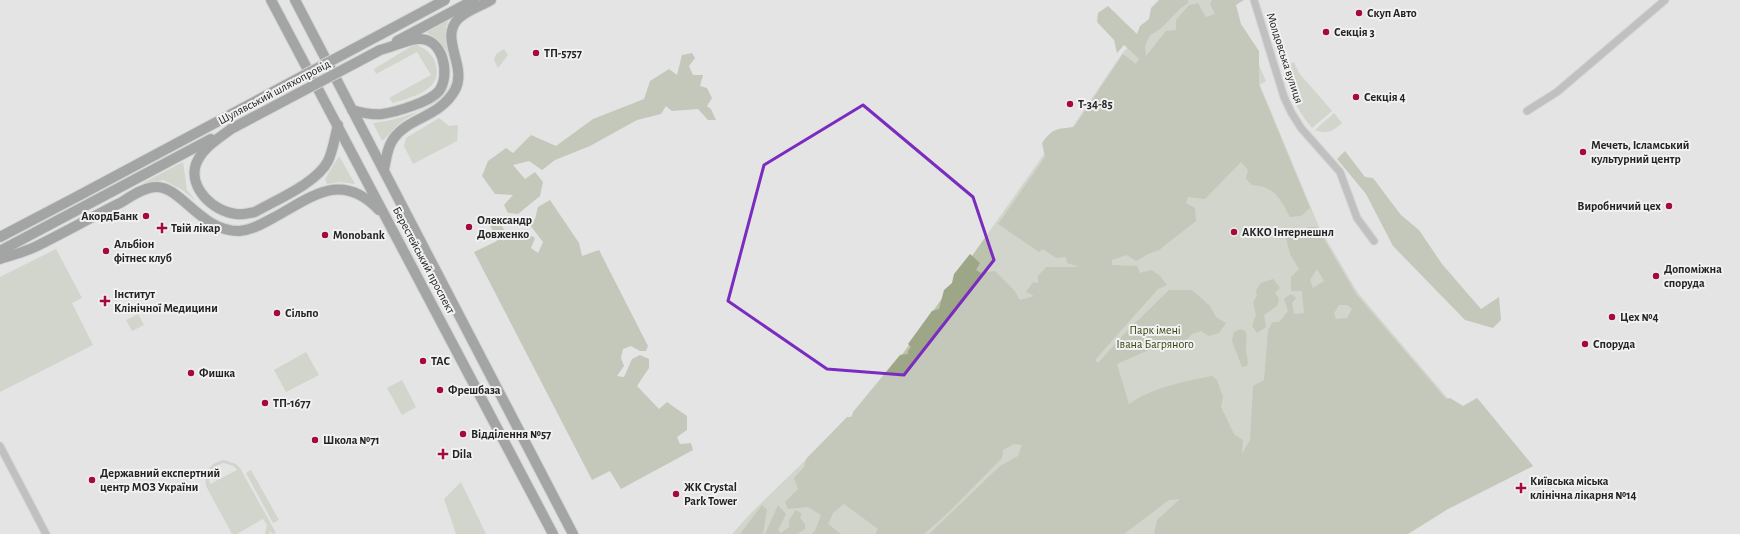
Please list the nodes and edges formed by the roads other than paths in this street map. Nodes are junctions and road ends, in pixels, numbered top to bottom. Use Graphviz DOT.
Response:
graph roads {
  1 [pos="271,0"];
  2 [pos="295,0"];
  3 [pos="445,0"];
  4 [pos="474,0"];
  5 [pos="491,0"];
  6 [pos="1254,0"];
  7 [pos="1665,0"];
  8 [pos="380,50"];
  9 [pos="352,110"];
  10 [pos="1527,111"];
  11 [pos="338,125"];
  12 [pos="231,129"];
  13 [pos="384,170"];
  14 [pos="387,218"];
  15 [pos="0,237"];
  16 [pos="1374,240"];
  17 [pos="0,251"];
  18 [pos="0,259"];
  19 [pos="0,446"];
  20 [pos="46,534"];
  21 [pos="553,534"];
  22 [pos="573,534"];
  1 -- 11 [label="main road, Берестейський проспект"];
  2 -- 9 [label="main road, Берестейський проспект"];
  3 -- 15 [label="main road, Шулявський шляхопровід, bridge"];
  4 -- 8 [label="main road, Шулявський шляхопровід"];
  5 -- 13 [label="main road"];
  6 -- 16 [label="street, Молдовська вулиця"];
  7 -- 10 [label="street"];
  8 -- 9 [label="main road"];
  8 -- 12 [label="main road, Шулявський шляхопровід, bridge"];
  9 -- 13 [label="main road, Берестейський проспект"];
  11 -- 12 [label="main road"];
  11 -- 14 [label="main road, Берестейський проспект"];
  12 -- 17 [label="main road, Шулявський шляхопровід"];
  13 -- 22 [label="main road, Берестейський проспект"];
  14 -- 18 [label="main road"];
  14 -- 21 [label="main road, Берестейський проспект"];
  19 -- 20 [label="street"];
}
